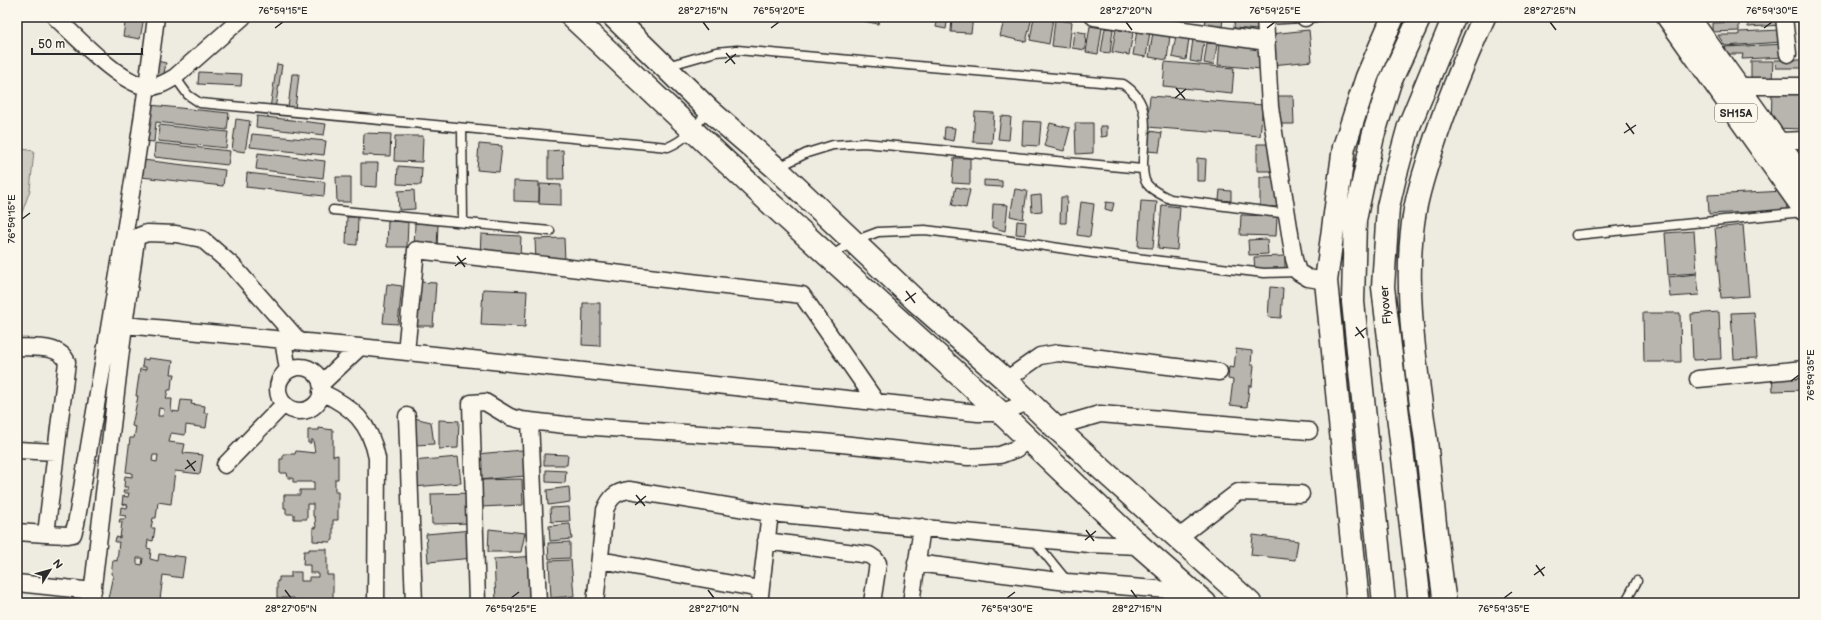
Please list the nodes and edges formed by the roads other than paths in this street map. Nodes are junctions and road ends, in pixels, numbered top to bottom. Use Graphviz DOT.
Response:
graph roads {
  1 [pos="55,17"];
  2 [pos="156,17"];
  3 [pos="243,17"];
  4 [pos="572,17"];
  5 [pos="1094,17"];
  6 [pos="1310,17"];
  7 [pos="1390,17"];
  8 [pos="1393,17"];
  9 [pos="1420,17"];
  10 [pos="1454,17"];
  11 [pos="1484,17"];
  12 [pos="1668,17"];
  13 [pos="1688,17"];
  14 [pos="1784,17"];
  15 [pos="1265,19"];
  16 [pos="622,21"];
  17 [pos="1267,42"];
  18 [pos="1788,54"];
  19 [pos="664,67"];
  20 [pos="175,77"];
  21 [pos="1736,86"];
  22 [pos="1804,86"];
  23 [pos="147,87"];
  24 [pos="709,110"];
  25 [pos="462,128"];
  26 [pos="692,131"];
  27 [pos="1804,140"];
  28 [pos="1770,147"];
  29 [pos="776,168"];
  30 [pos="1142,169"];
  31 [pos="1804,180"];
  32 [pos="333,210"];
  33 [pos="1804,210"];
  34 [pos="1288,214"];
  35 [pos="463,222"];
  36 [pos="550,230"];
  37 [pos="1576,235"];
  38 [pos="854,241"];
  39 [pos="828,257"];
  40 [pos="1298,272"];
  41 [pos="1326,281"];
  42 [pos="124,325"];
  43 [pos="291,341"];
  44 [pos="17,346"];
  45 [pos="360,347"];
  46 [pos="406,352"];
  47 [pos="1804,369"];
  48 [pos="288,370"];
  49 [pos="1219,372"];
  50 [pos="1698,379"];
  51 [pos="1006,380"];
  52 [pos="321,388"];
  53 [pos="1028,402"];
  54 [pos="877,403"];
  55 [pos="284,404"];
  56 [pos="1001,413"];
  57 [pos="407,416"];
  58 [pos="530,421"];
  59 [pos="1055,427"];
  60 [pos="1309,431"];
  61 [pos="1028,439"];
  62 [pos="17,450"];
  63 [pos="56,452"];
  64 [pos="225,465"];
  65 [pos="1301,494"];
  66 [pos="770,513"];
  67 [pos="922,527"];
  68 [pos="17,532"];
  69 [pos="46,534"];
  70 [pos="1032,538"];
  71 [pos="1178,538"];
  72 [pos="766,541"];
  73 [pos="1140,546"];
  74 [pos="600,560"];
  75 [pos="916,563"];
  76 [pos="1637,581"];
  77 [pos="1067,582"];
  78 [pos="17,583"];
  79 [pos="760,596"];
  80 [pos="92,597"];
  81 [pos="1200,598"];
  82 [pos="376,603"];
  83 [pos="414,603"];
  84 [pos="477,603"];
  85 [pos="538,603"];
  86 [pos="595,603"];
  87 [pos="872,603"];
  88 [pos="911,603"];
  89 [pos="1250,603"];
  90 [pos="1358,603"];
  91 [pos="1384,603"];
  92 [pos="1420,603"];
  93 [pos="1445,603"];
  94 [pos="1625,603"];
  1 -- 23 [label="street"];
  2 -- 23 [label="street"];
  3 -- 20 [label="street"];
  4 -- 26 [label="street"];
  5 -- 17 [label="street"];
  6 -- 15 [label="lane"];
  7 -- 8 [label="lane"];
  8 -- 41 [label="street"];
  9 -- 91 [label="street"];
  10 -- 92 [label="street, Flyover"];
  11 -- 93 [label="street"];
  12 -- 28 [label="street, SH15A"];
  13 -- 21 [label="street, SH15A"];
  14 -- 18 [label="street"];
  15 -- 17 [label="street"];
  16 -- 19 [label="street"];
  17 -- 34 [label="street"];
  19 -- 24 [label="street"];
  19 -- 30 [label="lane"];
  20 -- 23 [label="street"];
  20 -- 25 [label="lane"];
  21 -- 22 [label="street"];
  21 -- 28 [label="street, SH15A"];
  23 -- 69 [label="street"];
  24 -- 26 [label="lane"];
  24 -- 29 [label="street"];
  25 -- 26 [label="lane"];
  25 -- 35 [label="lane"];
  26 -- 39 [label="street"];
  27 -- 28 [label="street"];
  28 -- 31 [label="street, SH15A"];
  28 -- 33 [label="street, SH15A"];
  29 -- 30 [label="lane"];
  29 -- 38 [label="street"];
  30 -- 34 [label="lane"];
  32 -- 35 [label="lane"];
  33 -- 37 [label="lane"];
  34 -- 40 [label="street"];
  35 -- 36 [label="lane"];
  38 -- 39 [label="lane"];
  38 -- 40 [label="lane"];
  38 -- 51 [label="street"];
  39 -- 56 [label="street"];
  40 -- 41 [label="street"];
  41 -- 90 [label="street"];
  42 -- 43 [label="street"];
  42 -- 43 [label="street"];
  42 -- 80 [label="street"];
  43 -- 45 [label="street"];
  43 -- 48 [label="street"];
  44 -- 63 [label="street"];
  45 -- 46 [label="street"];
  45 -- 52 [label="street"];
  46 -- 54 [label="street"];
  46 -- 54 [label="street"];
  47 -- 50 [label="street"];
  48 -- 52 [label="street"];
  48 -- 55 [label="street"];
  49 -- 51 [label="street"];
  51 -- 53 [label="street"];
  52 -- 55 [label="street"];
  52 -- 82 [label="street"];
  53 -- 56 [label="street"];
  53 -- 59 [label="street"];
  54 -- 56 [label="street"];
  55 -- 64 [label="street"];
  56 -- 61 [label="street"];
  57 -- 83 [label="street"];
  58 -- 61 [label="street"];
  58 -- 84 [label="street"];
  58 -- 85 [label="street"];
  59 -- 60 [label="street"];
  59 -- 71 [label="street"];
  61 -- 73 [label="street"];
  62 -- 63 [label="street"];
  63 -- 69 [label="street"];
  65 -- 71 [label="street"];
  66 -- 67 [label="street"];
  66 -- 72 [label="street"];
  66 -- 74 [label="street"];
  67 -- 70 [label="street"];
  67 -- 75 [label="street"];
  68 -- 69 [label="street"];
  70 -- 73 [label="street"];
  70 -- 77 [label="lane"];
  71 -- 89 [label="street"];
  72 -- 79 [label="street"];
  72 -- 87 [label="street"];
  73 -- 81 [label="street"];
  74 -- 79 [label="street"];
  74 -- 86 [label="street"];
  75 -- 77 [label="street"];
  75 -- 88 [label="street"];
  76 -- 94 [label="lane"];
  77 -- 81 [label="street"];
  78 -- 80 [label="street"];
}
